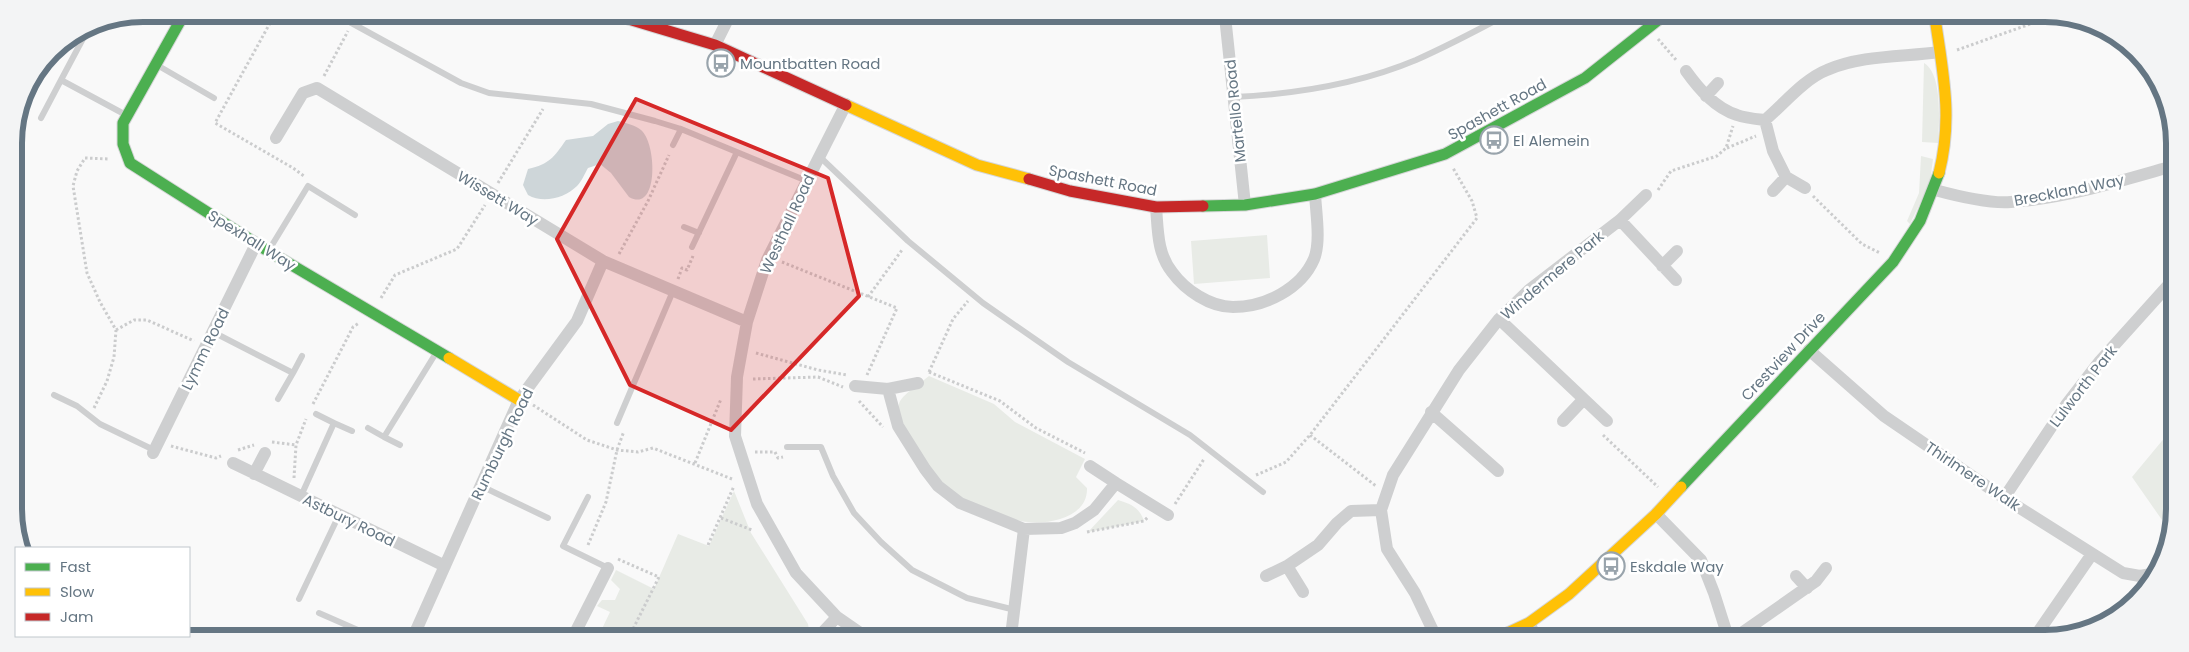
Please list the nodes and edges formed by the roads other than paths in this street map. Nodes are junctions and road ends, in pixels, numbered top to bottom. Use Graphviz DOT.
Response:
graph roads {
  1 [pos="1227,22"];
  2 [pos="1491,22"];
  3 [pos="1652,22"];
  4 [pos="1936,22"];
  5 [pos="179,23"];
  6 [pos="350,23"];
  7 [pos="641,23"];
  8 [pos="726,23"];
  9 [pos="83,39"];
  10 [pos="715,45"];
  11 [pos="1940,52"];
  12 [pos="156,65"];
  13 [pos="1686,71"];
  14 [pos="61,80"];
  15 [pos="1718,83"];
  16 [pos="1706,96"];
  17 [pos="1234,97"];
  18 [pos="214,98"];
  19 [pos="846,104"];
  20 [pos="127,116"];
  21 [pos="41,118"];
  22 [pos="1766,126"];
  23 [pos="681,129"];
  24 [pos="276,138"];
  25 [pos="673,145"];
  26 [pos="737,152"];
  27 [pos="820,157"];
  28 [pos="2166,168"];
  29 [pos="1786,177"];
  30 [pos="808,181"];
  31 [pos="1805,188"];
  32 [pos="1935,190"];
  33 [pos="1773,191"];
  34 [pos="1315,194"];
  35 [pos="1646,195"];
  36 [pos="1245,205"];
  37 [pos="1156,207"];
  38 [pos="355,215"];
  39 [pos="1620,220"];
  40 [pos="684,227"];
  41 [pos="699,233"];
  42 [pos="256,244"];
  43 [pos="692,247"];
  44 [pos="1677,250"];
  45 [pos="268,251"];
  46 [pos="608,264"];
  47 [pos="1662,266"];
  48 [pos="1676,280"];
  49 [pos="2166,288"];
  50 [pos="673,291"];
  51 [pos="1498,319"];
  52 [pos="747,322"];
  53 [pos="213,332"];
  54 [pos="1809,350"];
  55 [pos="436,352"];
  56 [pos="302,356"];
  57 [pos="293,374"];
  58 [pos="855,382"];
  59 [pos="918,383"];
  60 [pos="888,389"];
  61 [pos="54,395"];
  62 [pos="278,399"];
  63 [pos="520,399"];
  64 [pos="1583,400"];
  65 [pos="1431,412"];
  66 [pos="316,414"];
  67 [pos="1563,421"];
  68 [pos="1607,421"];
  69 [pos="334,423"];
  70 [pos="617,423"];
  71 [pos="368,428"];
  72 [pos="352,431"];
  73 [pos="384,437"];
  74 [pos="400,445"];
  75 [pos="155,448"];
  76 [pos="268,448"];
  77 [pos="787,448"];
  78 [pos="230,457"];
  79 [pos="1090,466"];
  80 [pos="1498,471"];
  81 [pos="254,474"];
  82 [pos="1116,483"];
  83 [pos="481,486"];
  84 [pos="1263,492"];
  85 [pos="297,495"];
  86 [pos="588,497"];
  87 [pos="2004,498"];
  88 [pos="1381,510"];
  89 [pos="1656,514"];
  90 [pos="339,515"];
  91 [pos="1168,515"];
  92 [pos="548,518"];
  93 [pos="1024,529"];
  94 [pos="2092,554"];
  95 [pos="444,566"];
  96 [pos="1288,566"];
  97 [pos="608,568"];
  98 [pos="1826,568"];
  99 [pos="2147,575"];
  100 [pos="1266,576"];
  101 [pos="1796,576"];
  102 [pos="1806,588"];
  103 [pos="1303,592"];
  104 [pos="299,599"];
  105 [pos="1015,610"];
  106 [pos="319,613"];
  107 [pos="837,617"];
  108 [pos="1529,623"];
  109 [pos="1432,629"];
  110 [pos="1516,629"];
  111 [pos="1532,629"];
  112 [pos="1726,629"];
  113 [pos="1747,629"];
  114 [pos="2040,629"];
  115 [pos="358,630"];
  116 [pos="416,630"];
  117 [pos="577,630"];
  118 [pos="825,630"];
  119 [pos="854,630"];
  120 [pos="1012,630"];
  1 -- 17 [label="street, Martello Road"];
  2 -- 17 [label="lane"];
  3 -- 34 [label="street, Spashett Road"];
  4 -- 11 [label="street, Crestview Drive"];
  5 -- 12 [label="street"];
  6 -- 23 [label="lane"];
  7 -- 10 [label="street, Spashett Road"];
  8 -- 10 [label="street"];
  9 -- 14 [label="lane"];
  10 -- 19 [label="street, Spashett Road"];
  11 -- 22 [label="street"];
  11 -- 32 [label="street, Crestview Drive"];
  12 -- 18 [label="lane"];
  12 -- 20 [label="street"];
  13 -- 16 [label="street"];
  14 -- 20 [label="lane"];
  14 -- 21 [label="lane"];
  15 -- 16 [label="street"];
  16 -- 22 [label="street"];
  17 -- 36 [label="street, Martello Road"];
  19 -- 27 [label="street, Westhall Road"];
  19 -- 37 [label="street, Spashett Road"];
  20 -- 42 [label="street, Spexhall Way"];
  22 -- 29 [label="street"];
  23 -- 25 [label="lane"];
  23 -- 26 [label="lane"];
  24 -- 46 [label="street, Wissett Way"];
  26 -- 30 [label="lane"];
  26 -- 41 [label="lane"];
  27 -- 30 [label="street, Westhall Road"];
  27 -- 84 [label="lane"];
  28 -- 32 [label="street, Breckland Way"];
  29 -- 31 [label="street"];
  29 -- 33 [label="street"];
  30 -- 52 [label="street, Westhall Road"];
  32 -- 54 [label="street, Crestview Drive"];
  34 -- 36 [label="street, Spashett Road"];
  34 -- 37 [label="street"];
  35 -- 39 [label="street, Windermere Park"];
  36 -- 37 [label="street, Spashett Road"];
  38 -- 45 [label="lane"];
  39 -- 47 [label="street"];
  39 -- 51 [label="street, Windermere Park"];
  40 -- 41 [label="lane"];
  41 -- 43 [label="lane"];
  42 -- 45 [label="street, Spexhall Way"];
  42 -- 53 [label="street, Lymm Road"];
  44 -- 47 [label="street"];
  45 -- 55 [label="street, Spexhall Way"];
  46 -- 50 [label="street, Wissett Way"];
  46 -- 63 [label="street, Rumburgh Road"];
  47 -- 48 [label="street"];
  49 -- 87 [label="street, Lulworth Park"];
  50 -- 52 [label="street, Wissett Way"];
  50 -- 70 [label="lane"];
  51 -- 64 [label="street"];
  51 -- 65 [label="street, Windermere Park"];
  52 -- 107 [label="street, Westhall Road"];
  53 -- 57 [label="lane"];
  53 -- 75 [label="street, Lymm Road"];
  54 -- 87 [label="street, Thirlmere Walk"];
  54 -- 89 [label="street, Crestview Drive"];
  55 -- 63 [label="street, Spexhall Way"];
  55 -- 73 [label="lane"];
  56 -- 57 [label="lane"];
  57 -- 62 [label="lane"];
  58 -- 60 [label="street"];
  59 -- 60 [label="street"];
  60 -- 93 [label="street"];
  61 -- 75 [label="lane"];
  63 -- 83 [label="street, Rumburgh Road"];
  64 -- 67 [label="street"];
  64 -- 68 [label="street"];
  65 -- 80 [label="street"];
  65 -- 88 [label="street, Windermere Park"];
  66 -- 69 [label="lane"];
  69 -- 72 [label="lane"];
  69 -- 85 [label="lane"];
  71 -- 73 [label="lane"];
  73 -- 74 [label="lane"];
  76 -- 81 [label="street"];
  77 -- 105 [label="lane"];
  78 -- 81 [label="street, Astbury Road"];
  79 -- 82 [label="street"];
  81 -- 85 [label="street, Astbury Road"];
  82 -- 91 [label="street"];
  82 -- 93 [label="street"];
  83 -- 92 [label="lane"];
  83 -- 95 [label="street, Rumburgh Road"];
  85 -- 90 [label="street, Astbury Road"];
  86 -- 97 [label="lane"];
  87 -- 94 [label="street, Thirlmere Walk"];
  88 -- 96 [label="street"];
  88 -- 109 [label="street, Windermere Park"];
  89 -- 108 [label="street, Crestview Drive"];
  89 -- 112 [label="street"];
  90 -- 95 [label="street, Astbury Road"];
  90 -- 104 [label="lane"];
  93 -- 105 [label="street"];
  94 -- 99 [label="street, Thirlmere Walk"];
  94 -- 114 [label="street"];
  95 -- 116 [label="street, Rumburgh Road"];
  96 -- 100 [label="street"];
  96 -- 103 [label="street"];
  97 -- 117 [label="street"];
  98 -- 102 [label="street"];
  101 -- 102 [label="street"];
  102 -- 113 [label="street"];
  105 -- 120 [label="street"];
  106 -- 115 [label="lane"];
  107 -- 118 [label="street"];
  107 -- 119 [label="street, Westhall Road"];
  108 -- 110 [label="street, Crestview Drive"];
  108 -- 111 [label="street"];
}
